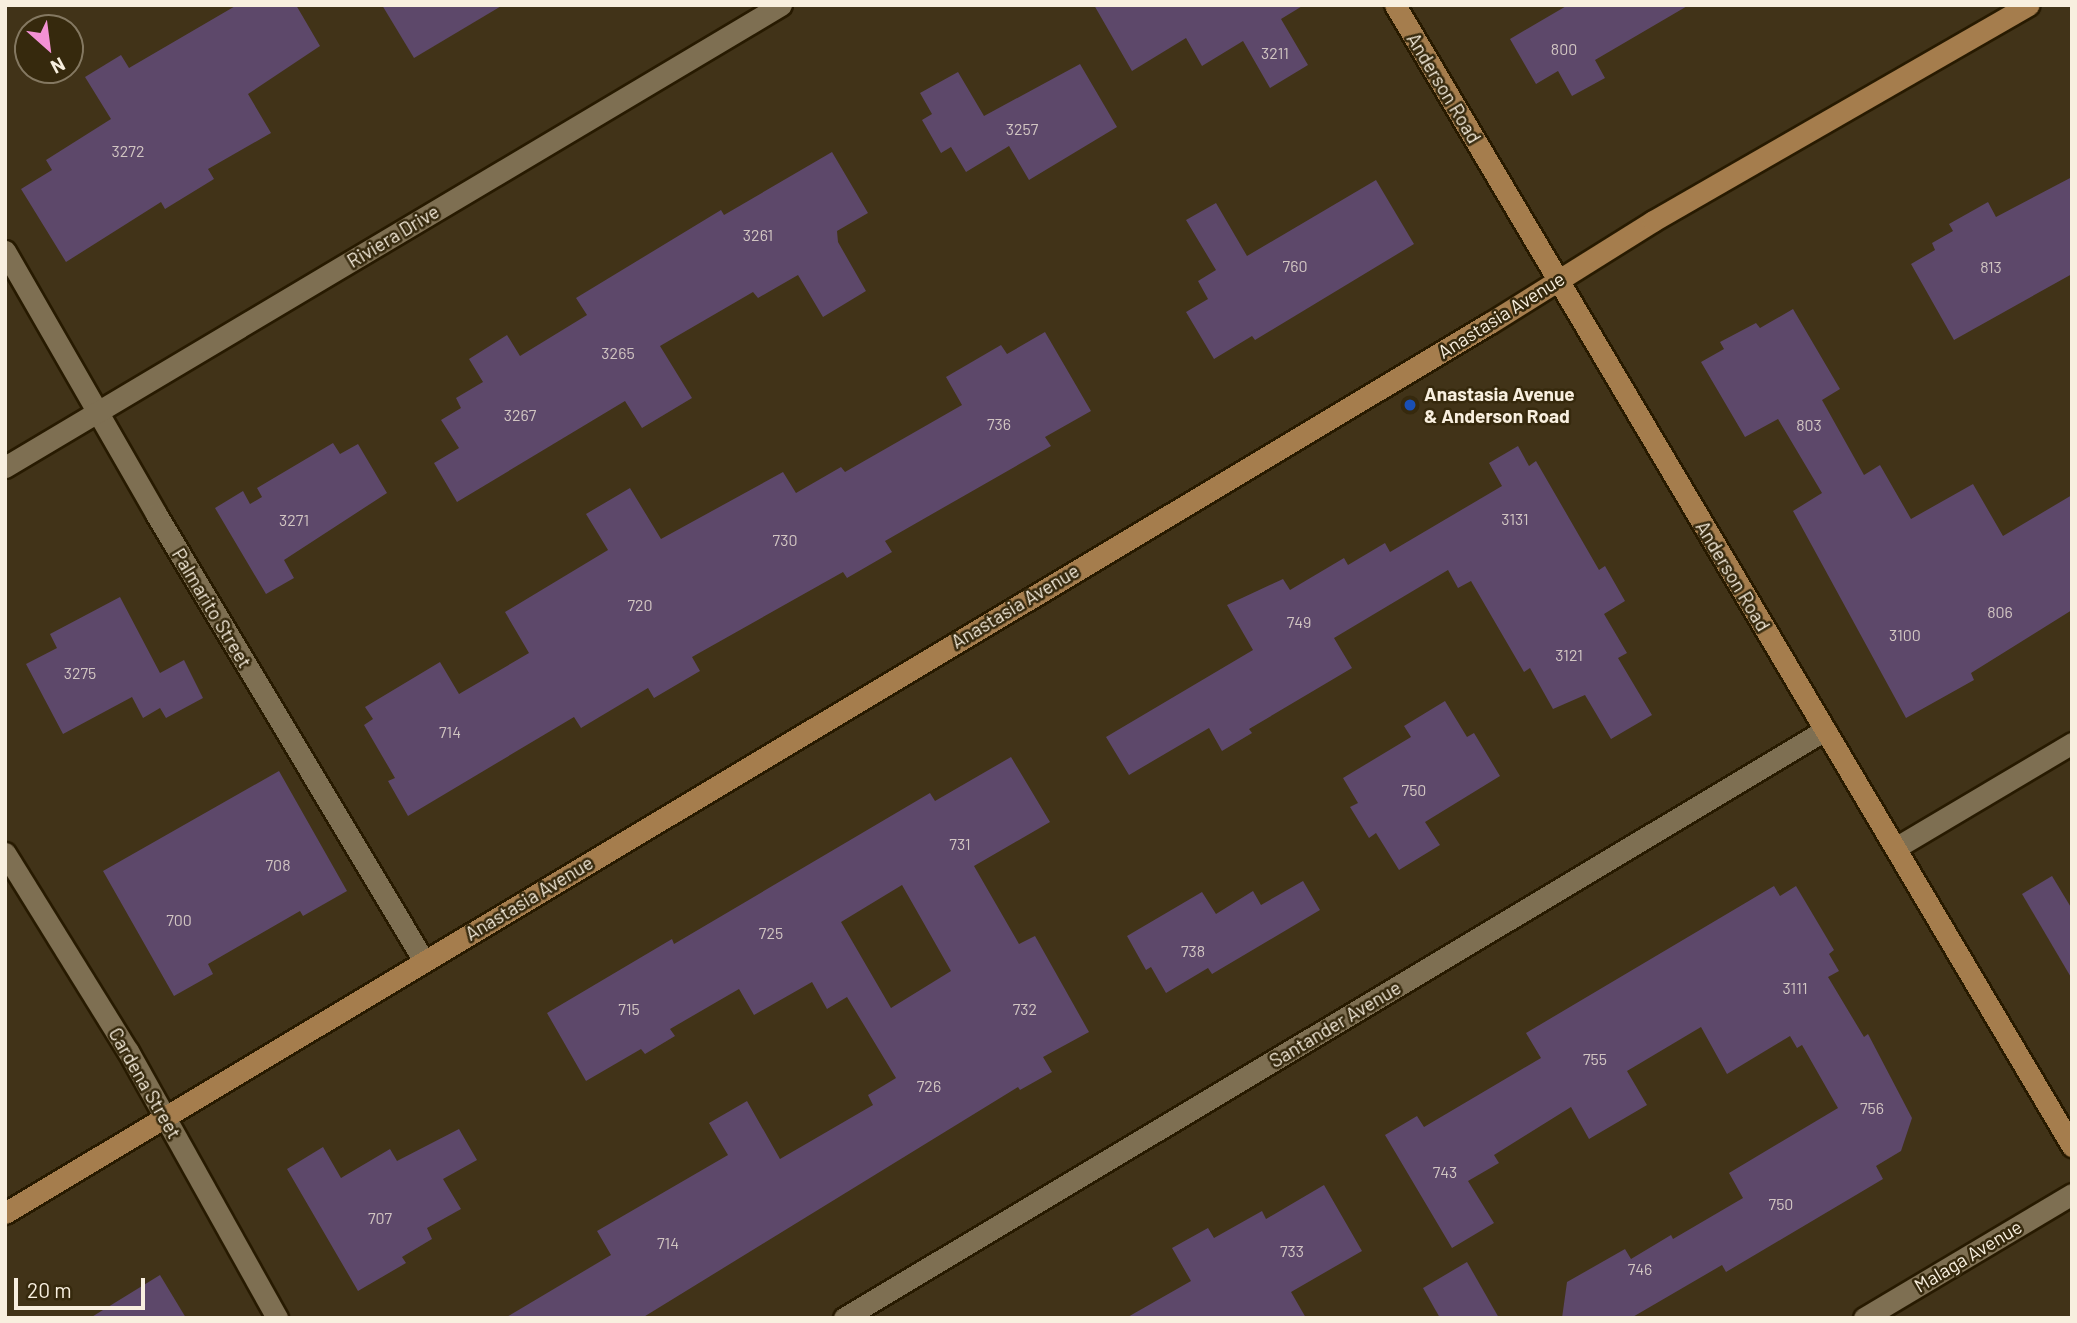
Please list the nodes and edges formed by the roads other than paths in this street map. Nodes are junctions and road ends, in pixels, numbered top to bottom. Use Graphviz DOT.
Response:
graph roads {
  1 [pos="781,5"];
  2 [pos="1395,5"];
  3 [pos="2028,5"];
  4 [pos="5,251"];
  5 [pos="1558,279"];
  6 [pos="98,412"];
  7 [pos="5,467"];
  8 [pos="1825,730"];
  9 [pos="2072,743"];
  10 [pos="1897,847"];
  11 [pos="5,853"];
  12 [pos="424,961"];
  13 [pos="164,1116"];
  14 [pos="2072,1146"];
  15 [pos="2072,1194"];
  16 [pos="5,1213"];
  17 [pos="277,1318"];
  18 [pos="844,1318"];
  19 [pos="1864,1318"];
  1 -- 6 [label="street, Riviera Drive"];
  2 -- 5 [label="street, Anderson Road"];
  3 -- 5 [label="street, Anastasia Avenue"];
  4 -- 6 [label="street, Palmarito Street"];
  5 -- 8 [label="street, Anderson Road"];
  5 -- 12 [label="street, Anastasia Avenue"];
  6 -- 7 [label="street, Riviera Drive"];
  6 -- 12 [label="street, Palmarito Street"];
  8 -- 10 [label="street, Anderson Road"];
  8 -- 18 [label="street, Santander Avenue"];
  9 -- 10 [label="street"];
  10 -- 14 [label="street, Anderson Road"];
  11 -- 13 [label="street, Cardena Street"];
  12 -- 13 [label="street, Anastasia Avenue"];
  13 -- 16 [label="street, Anastasia Avenue"];
  13 -- 17 [label="street, Cardena Street"];
  15 -- 19 [label="street, Malaga Avenue"];
}
